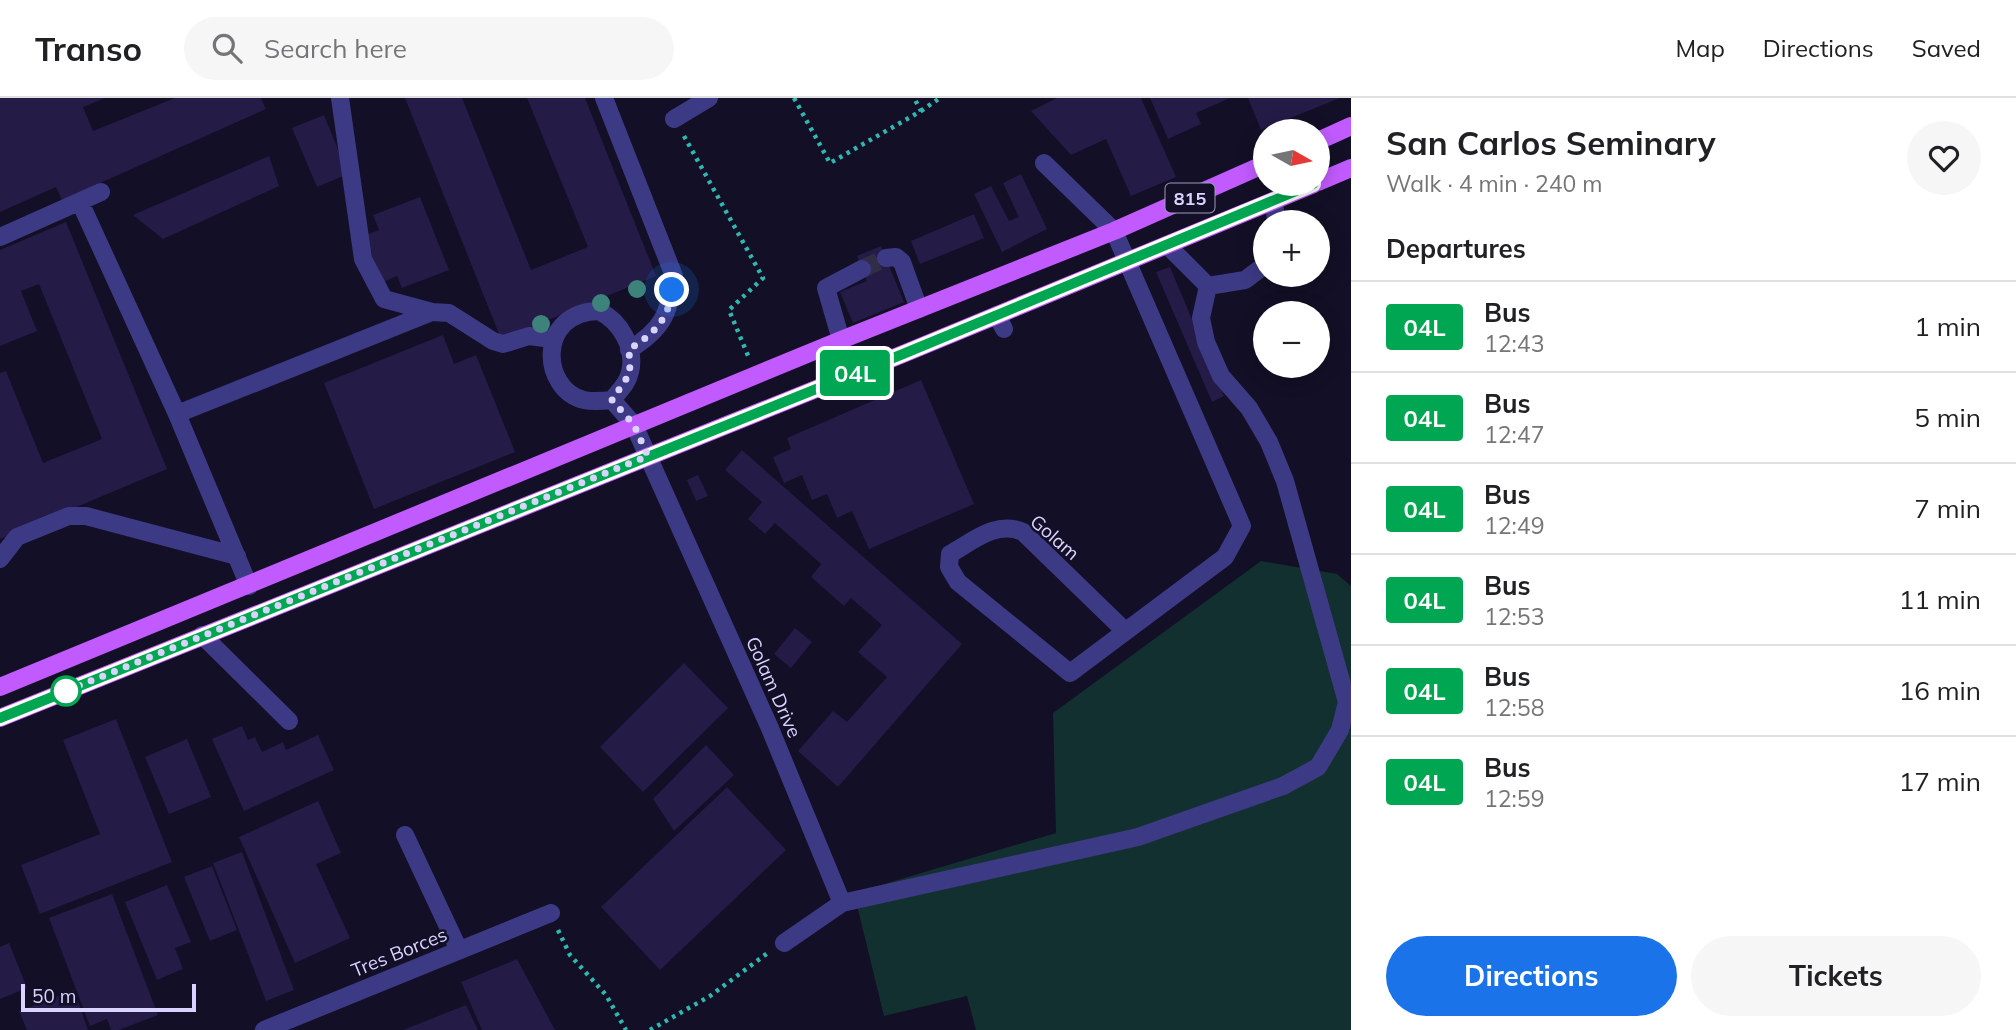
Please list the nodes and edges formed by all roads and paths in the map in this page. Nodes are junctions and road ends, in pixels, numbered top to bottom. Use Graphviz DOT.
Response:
graph roads {
  1 [pos="340,98"];
  2 [pos="604,98"];
  3 [pos="709,98"];
  4 [pos="794,98"];
  5 [pos="914,98"];
  6 [pos="940,98"];
  7 [pos="921,111"];
  8 [pos="674,119"];
  9 [pos="1351,126"];
  10 [pos="1330,136"];
  11 [pos="1044,163"];
  12 [pos="1351,168"];
  13 [pos="1253,169"];
  14 [pos="1330,177"];
  15 [pos="101,192"];
  16 [pos="1286,196"];
  17 [pos="1274,201"];
  18 [pos="80,202"];
  19 [pos="1275,210"];
  20 [pos="1114,231"];
  21 [pos="0,237"];
  22 [pos="1167,245"];
  23 [pos="886,258"];
  24 [pos="1126,260"];
  25 [pos="862,269"];
  26 [pos="1253,273"];
  27 [pos="1208,286"];
  28 [pos="919,309"];
  29 [pos="432,312"];
  30 [pos="552,339"];
  31 [pos="841,340"];
  32 [pos="629,349"];
  33 [pos="756,376"];
  34 [pos="612,400"];
  35 [pos="177,414"];
  36 [pos="634,425"];
  37 [pos="648,456"];
  38 [pos="237,556"];
  39 [pos="0,559"];
  40 [pos="248,586"];
  41 [pos="1125,631"];
  42 [pos="202,635"];
  43 [pos="0,687"];
  44 [pos="0,718"];
  45 [pos="289,721"];
  46 [pos="405,835"];
  47 [pos="842,903"];
  48 [pos="551,913"];
  49 [pos="784,943"];
  50 [pos="459,950"];
  51 [pos="264,1030"];
  52 [pos="626,1030"];
  53 [pos="650,1030"];
  1 -- 29 [label="street"];
  2 -- 32 [label="street"];
  3 -- 8 [label="street"];
  4 -- 7 [label="path"];
  5 -- 7 [label="path"];
  6 -- 7 [label="path"];
  8 -- 33 [label="path"];
  9 -- 10 [label="main road"];
  11 -- 20 [label="street"];
  12 -- 14 [label="main road, 815"];
  13 -- 20 [label="main road, 815"];
  15 -- 18 [label="street"];
  16 -- 17 [label="main road, 815"];
  17 -- 19 [label="street"];
  17 -- 22 [label="main road, 815"];
  18 -- 21 [label="street"];
  18 -- 35 [label="street"];
  20 -- 24 [label="street"];
  20 -- 28 [label="main road, 815"];
  22 -- 24 [label="main road, 815"];
  22 -- 27 [label="street"];
  23 -- 28 [label="street"];
  24 -- 37 [label="main road, 815"];
  24 -- 41 [label="street"];
  25 -- 31 [label="street"];
  26 -- 27 [label="street"];
  27 -- 47 [label="street"];
  28 -- 31 [label="main road, 815"];
  29 -- 30 [label="street"];
  29 -- 35 [label="street"];
  30 -- 32 [label="street"];
  30 -- 34 [label="street"];
  31 -- 33 [label="main road, 815"];
  32 -- 34 [label="street"];
  33 -- 36 [label="main road, 815"];
  34 -- 36 [label="street, Golam Drive"];
  35 -- 38 [label="street"];
  36 -- 37 [label="street, Golam Drive"];
  36 -- 40 [label="main road, 815"];
  37 -- 42 [label="main road, 815"];
  37 -- 47 [label="street, Golam Drive"];
  38 -- 39 [label="street"];
  38 -- 40 [label="street"];
  40 -- 43 [label="main road, 815"];
  41 -- 41 [label="street, Golam"];
  42 -- 44 [label="main road, 815"];
  42 -- 45 [label="street"];
  46 -- 50 [label="street"];
  47 -- 49 [label="street"];
  48 -- 50 [label="street, Tres Borces"];
  48 -- 52 [label="path"];
  49 -- 53 [label="path"];
  50 -- 51 [label="street, Tres Borces"];
}
